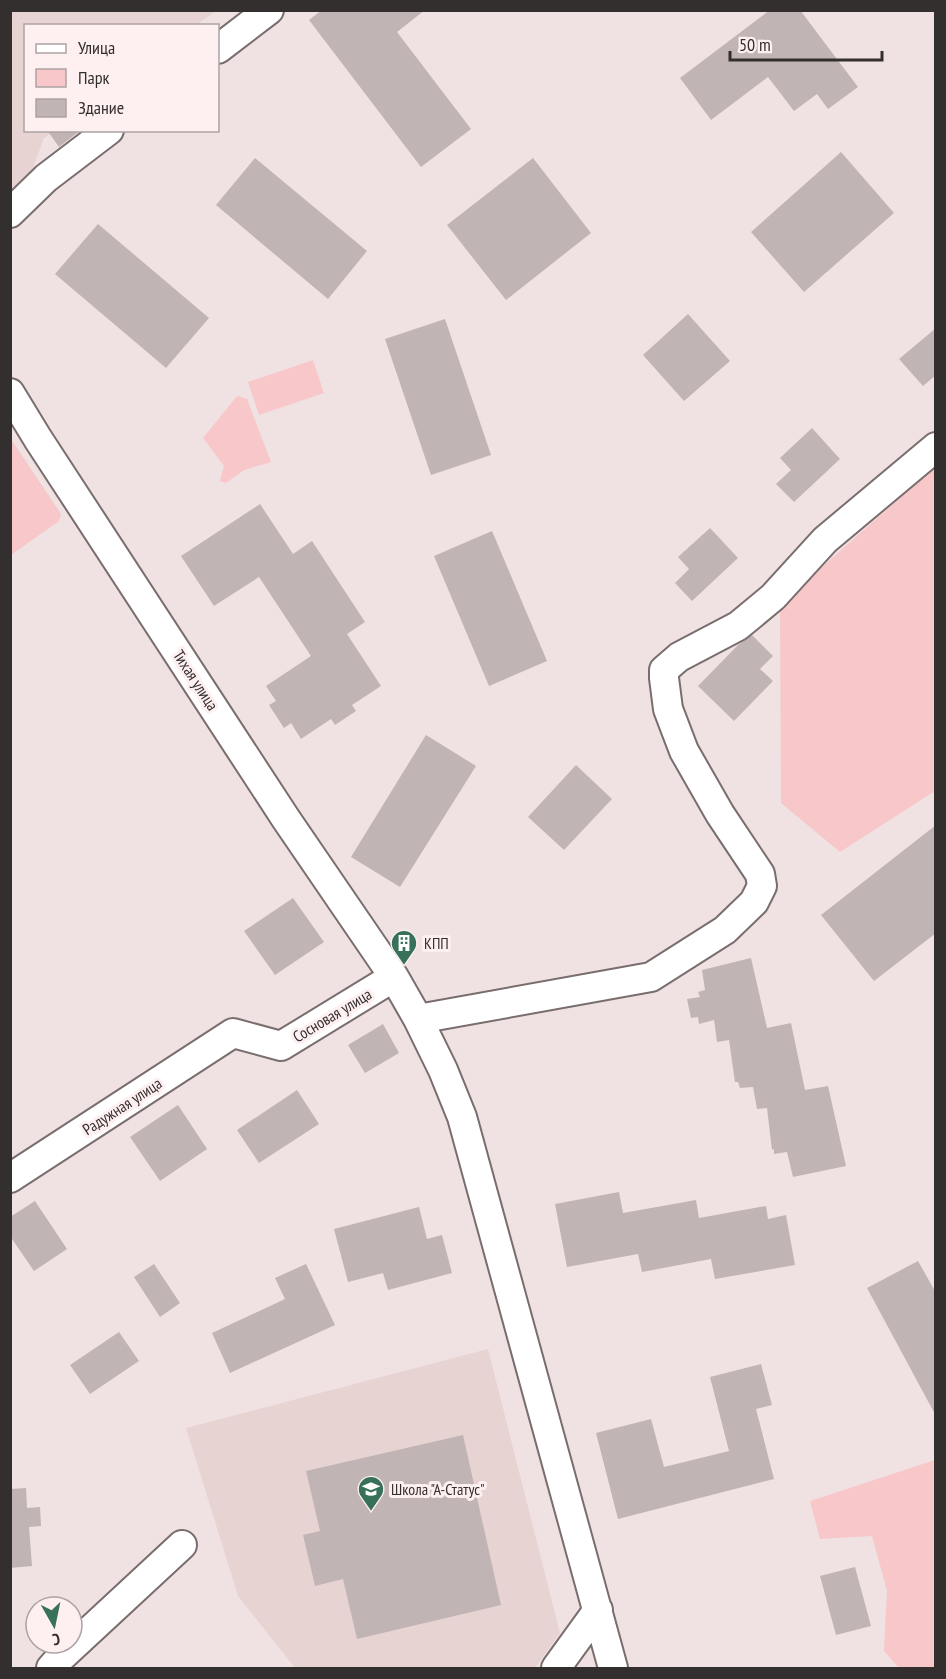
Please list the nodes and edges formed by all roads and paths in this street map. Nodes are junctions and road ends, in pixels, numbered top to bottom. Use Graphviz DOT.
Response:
graph roads {
  1 [pos="269,10"];
  2 [pos="219,48"];
  3 [pos="106,132"];
  4 [pos="10,213"];
  5 [pos="10,393"];
  6 [pos="936,447"];
  7 [pos="389,971"];
  8 [pos="418,1019"];
  9 [pos="233,1033"];
  10 [pos="10,1178"];
  11 [pos="182,1545"];
  12 [pos="598,1610"];
  13 [pos="51,1668"];
  14 [pos="556,1668"];
  15 [pos="613,1668"];
  1 -- 2 [label="street"];
  3 -- 4 [label="street"];
  5 -- 7 [label="street, Тихая улица"];
  6 -- 8 [label="street"];
  7 -- 8 [label="street, Тихая улица"];
  7 -- 9 [label="street, Сосновая улица"];
  8 -- 12 [label="street, Тихая улица"];
  9 -- 10 [label="street, Радужная улица"];
  11 -- 13 [label="street"];
  12 -- 14 [label="street"];
  12 -- 15 [label="street, Тихая улица"];
}
